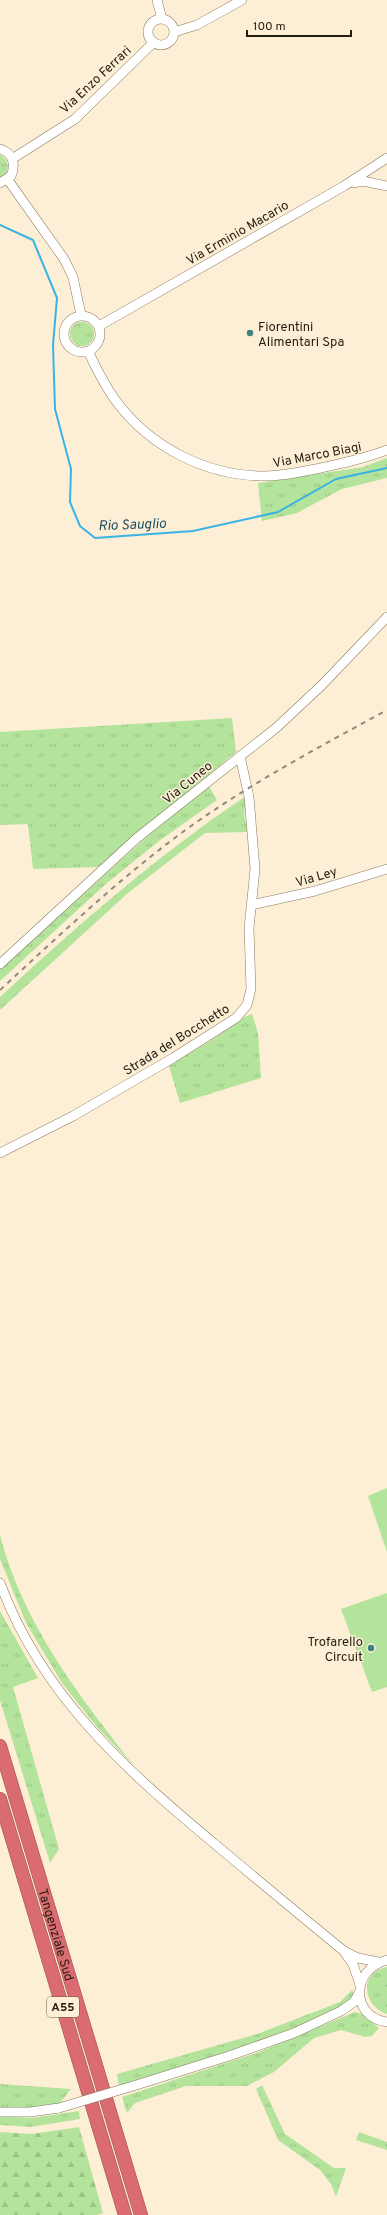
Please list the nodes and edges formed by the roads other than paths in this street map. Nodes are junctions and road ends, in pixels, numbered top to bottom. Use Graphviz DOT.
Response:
graph roads {
  1 [pos="157,0"];
  2 [pos="242,0"];
  3 [pos="162,19"];
  4 [pos="174,32"];
  5 [pos="154,42"];
  6 [pos="0,149"];
  7 [pos="387,158"];
  8 [pos="12,159"];
  9 [pos="4,182"];
  10 [pos="344,186"];
  11 [pos="387,186"];
  12 [pos="81,315"];
  13 [pos="99,326"];
  14 [pos="88,351"];
  15 [pos="387,450"];
  16 [pos="387,617"];
  17 [pos="240,756"];
  18 [pos="387,869"];
  19 [pos="251,905"];
  20 [pos="0,964"];
  21 [pos="0,1153"];
  22 [pos="0,1583"];
  23 [pos="0,1746"];
  24 [pos="0,1799"];
  25 [pos="344,1952"];
  26 [pos="383,1961"];
  27 [pos="359,1989"];
  28 [pos="367,2011"];
  29 [pos="341,2012"];
  30 [pos="387,2022"];
  31 [pos="0,2112"];
  32 [pos="125,2215"];
  33 [pos="141,2215"];
  1 -- 3 [label="street"];
  2 -- 4 [label="street"];
  3 -- 4 [label="street"];
  3 -- 5 [label="street"];
  4 -- 5 [label="street"];
  5 -- 8 [label="street, Via Enzo Ferrari"];
  6 -- 8 [label="street"];
  7 -- 10 [label="street, Via Erminio Macario"];
  8 -- 9 [label="street"];
  9 -- 12 [label="street"];
  10 -- 11 [label="street"];
  10 -- 13 [label="street, Via Erminio Macario"];
  12 -- 13 [label="street"];
  12 -- 14 [label="street"];
  13 -- 14 [label="street"];
  14 -- 15 [label="street, Via Marco Biagi"];
  16 -- 17 [label="street, Via Cuneo"];
  17 -- 19 [label="street, Strada del Bocchetto"];
  17 -- 20 [label="street, Via Cuneo"];
  18 -- 19 [label="street, Via Ley"];
  19 -- 21 [label="street, Strada del Bocchetto"];
  22 -- 25 [label="street"];
  23 -- 33 [label="highway, Tangenziale Sud / A55"];
  24 -- 32 [label="highway, Tangenziale Sud / A55"];
  25 -- 26 [label="street"];
  25 -- 27 [label="street"];
  26 -- 27 [label="street"];
  27 -- 28 [label="street"];
  27 -- 29 [label="street"];
  28 -- 29 [label="street"];
  28 -- 30 [label="street"];
  29 -- 31 [label="street, bridge"];
}
